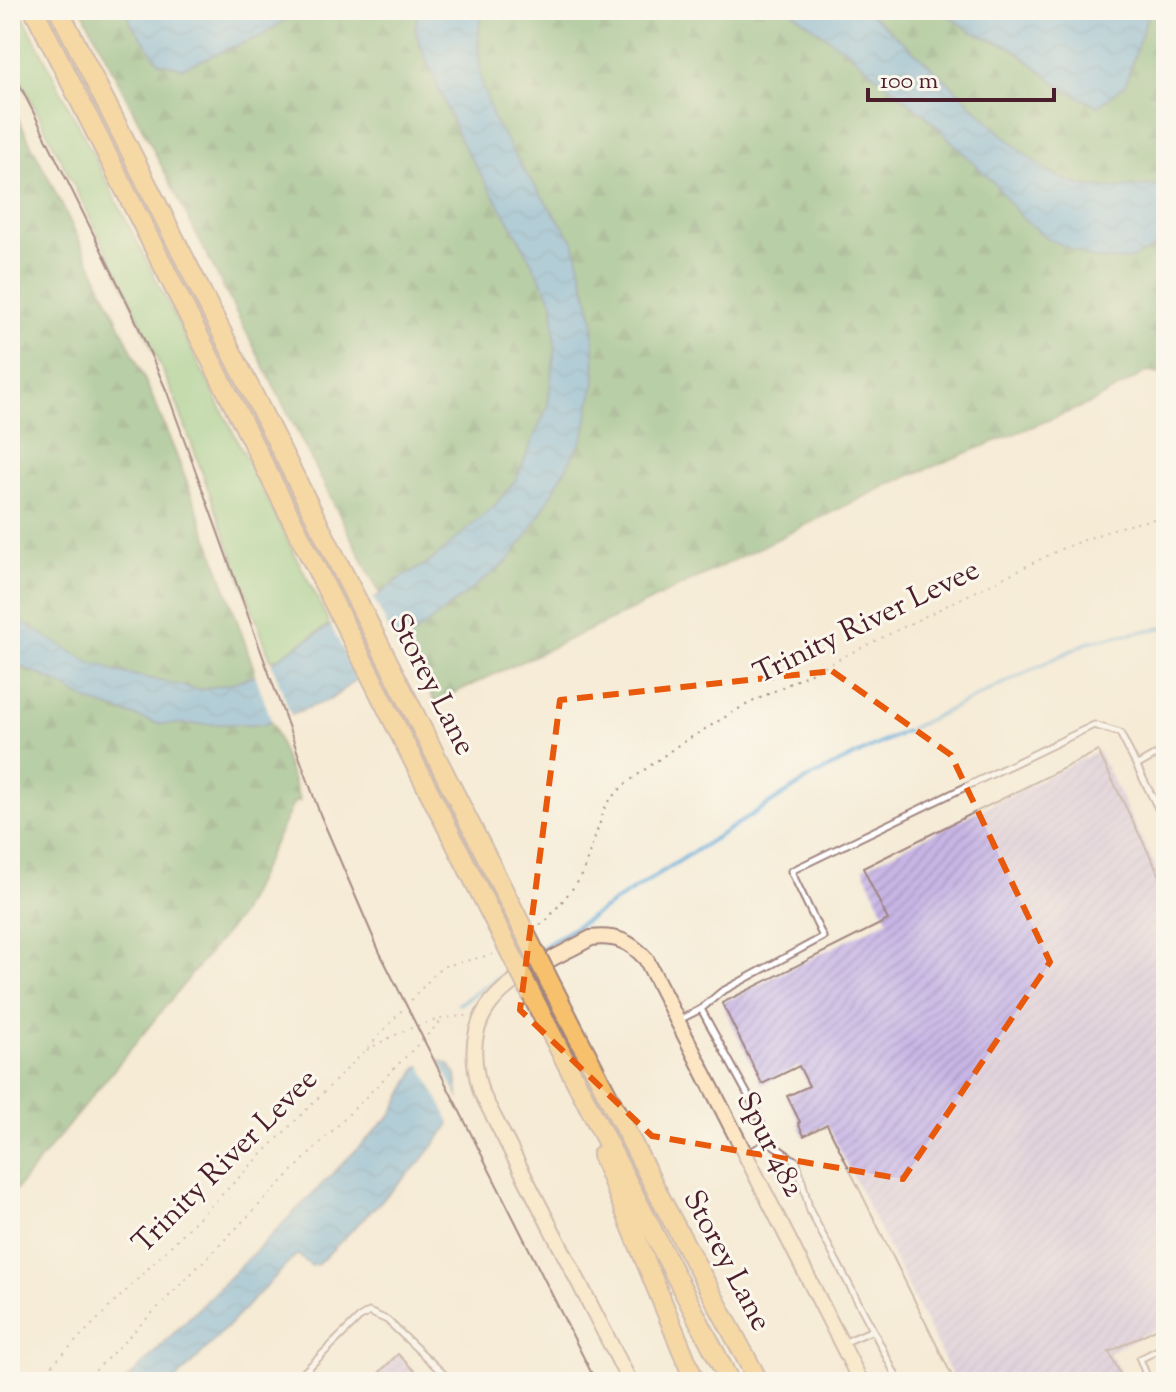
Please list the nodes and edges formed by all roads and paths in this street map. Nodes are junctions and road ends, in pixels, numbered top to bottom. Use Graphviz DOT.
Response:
graph roads {
  1 [pos="34,10"];
  2 [pos="59,10"];
  3 [pos="1166,516"];
  4 [pos="1166,749"];
  5 [pos="1138,765"];
  6 [pos="1166,824"];
  7 [pos="536,927"];
  8 [pos="503,948"];
  9 [pos="701,1009"];
  10 [pos="483,1017"];
  11 [pos="444,1018"];
  12 [pos="677,1021"];
  13 [pos="364,1052"];
  14 [pos="576,1081"];
  15 [pos="769,1142"];
  16 [pos="745,1154"];
  17 [pos="873,1330"];
  18 [pos="842,1344"];
  19 [pos="1166,1346"];
  20 [pos="35,1382"];
  21 [pos="84,1382"];
  22 [pos="294,1382"];
  23 [pos="452,1382"];
  24 [pos="630,1382"];
  25 [pos="695,1382"];
  26 [pos="730,1382"];
  27 [pos="759,1382"];
  28 [pos="861,1382"];
  29 [pos="899,1382"];
  30 [pos="1149,1382"];
  1 -- 14 [label="highway, Storey Lane, bridge"];
  2 -- 27 [label="highway, Storey Lane, bridge"];
  3 -- 7 [label="path, Trinity River Levee"];
  4 -- 5 [label="lane"];
  5 -- 6 [label="lane"];
  5 -- 9 [label="lane"];
  8 -- 13 [label="path, Trinity River Levee"];
  9 -- 12 [label="lane"];
  9 -- 15 [label="lane"];
  10 -- 11 [label="path"];
  10 -- 12 [label="main road, Spur 482"];
  10 -- 24 [label="main road"];
  11 -- 13 [label="path"];
  11 -- 21 [label="path"];
  12 -- 16 [label="main road, Spur 482"];
  13 -- 20 [label="path, Trinity River Levee"];
  14 -- 25 [label="highway"];
  14 -- 26 [label="highway, Storey Lane"];
  15 -- 16 [label="lane"];
  15 -- 17 [label="lane"];
  16 -- 18 [label="main road, Spur 482"];
  17 -- 18 [label="lane"];
  17 -- 29 [label="lane"];
  18 -- 28 [label="main road, Spur 482"];
  19 -- 30 [label="lane"];
  22 -- 23 [label="lane"];
}
